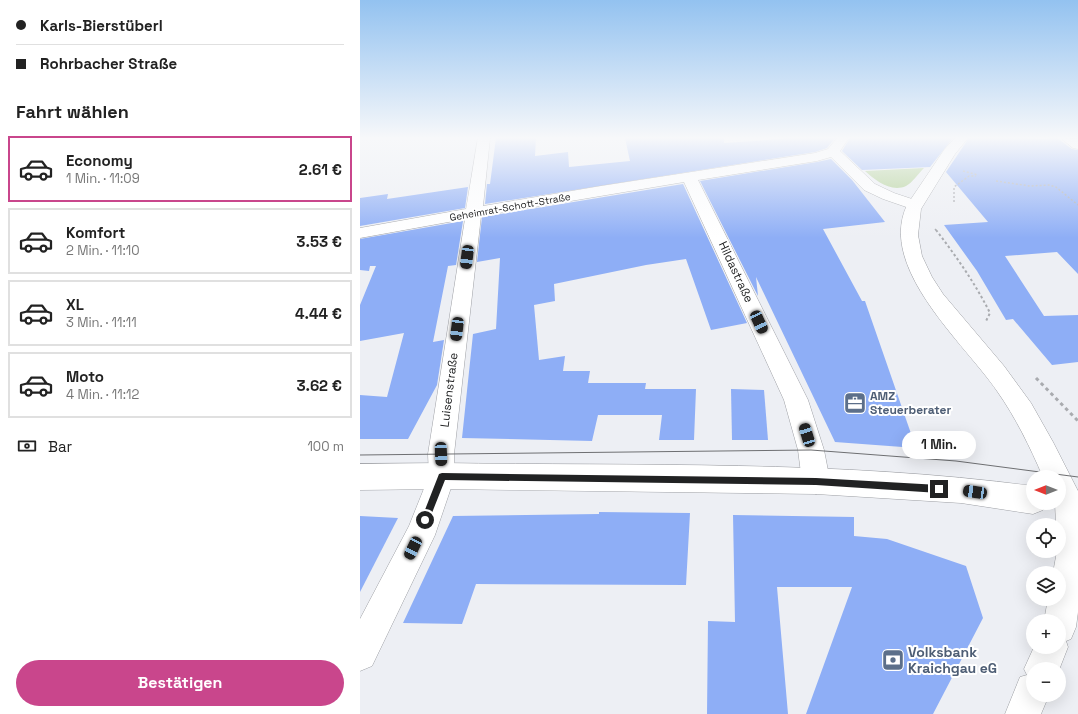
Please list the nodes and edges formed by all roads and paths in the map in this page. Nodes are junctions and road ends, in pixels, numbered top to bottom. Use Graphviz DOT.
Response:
graph roads {
  1 [pos="479,171"];
  2 [pos="725,171"];
  3 [pos="852,171"];
  4 [pos="937,171"];
  5 [pos="963,171"];
  6 [pos="689,177"];
  7 [pos="996,181"];
  8 [pos="954,202"];
  9 [pos="916,205"];
  10 [pos="1078,205"];
  11 [pos="473,213"];
  12 [pos="932,225"];
  13 [pos="360,233"];
  14 [pos="986,322"];
  15 [pos="1033,375"];
  16 [pos="1078,421"];
  17 [pos="1054,470"];
  18 [pos="442,476"];
  19 [pos="360,477"];
  20 [pos="816,482"];
  21 [pos="1026,499"];
  22 [pos="1066,507"];
  23 [pos="1061,614"];
  24 [pos="360,654"];
  25 [pos="1028,702"];
  26 [pos="1023,714"];
  1 -- 11 [label="street, Luisenstraße"];
  2 -- 6 [label="street, Geheimrat-Schott-Straße"];
  3 -- 9 [label="street"];
  4 -- 9 [label="street"];
  5 -- 8 [label="path"];
  6 -- 11 [label="street, Geheimrat-Schott-Straße"];
  6 -- 20 [label="street, Hildastraße"];
  7 -- 10 [label="path"];
  9 -- 17 [label="street"];
  11 -- 13 [label="street, Geheimrat-Schott-Straße"];
  11 -- 18 [label="street, Luisenstraße"];
  12 -- 14 [label="path"];
  15 -- 16 [label="path"];
  18 -- 19 [label="street"];
  18 -- 20 [label="street"];
  18 -- 24 [label="street"];
  20 -- 21 [label="street"];
  22 -- 23 [label="street"];
  25 -- 26 [label="street"];
}
